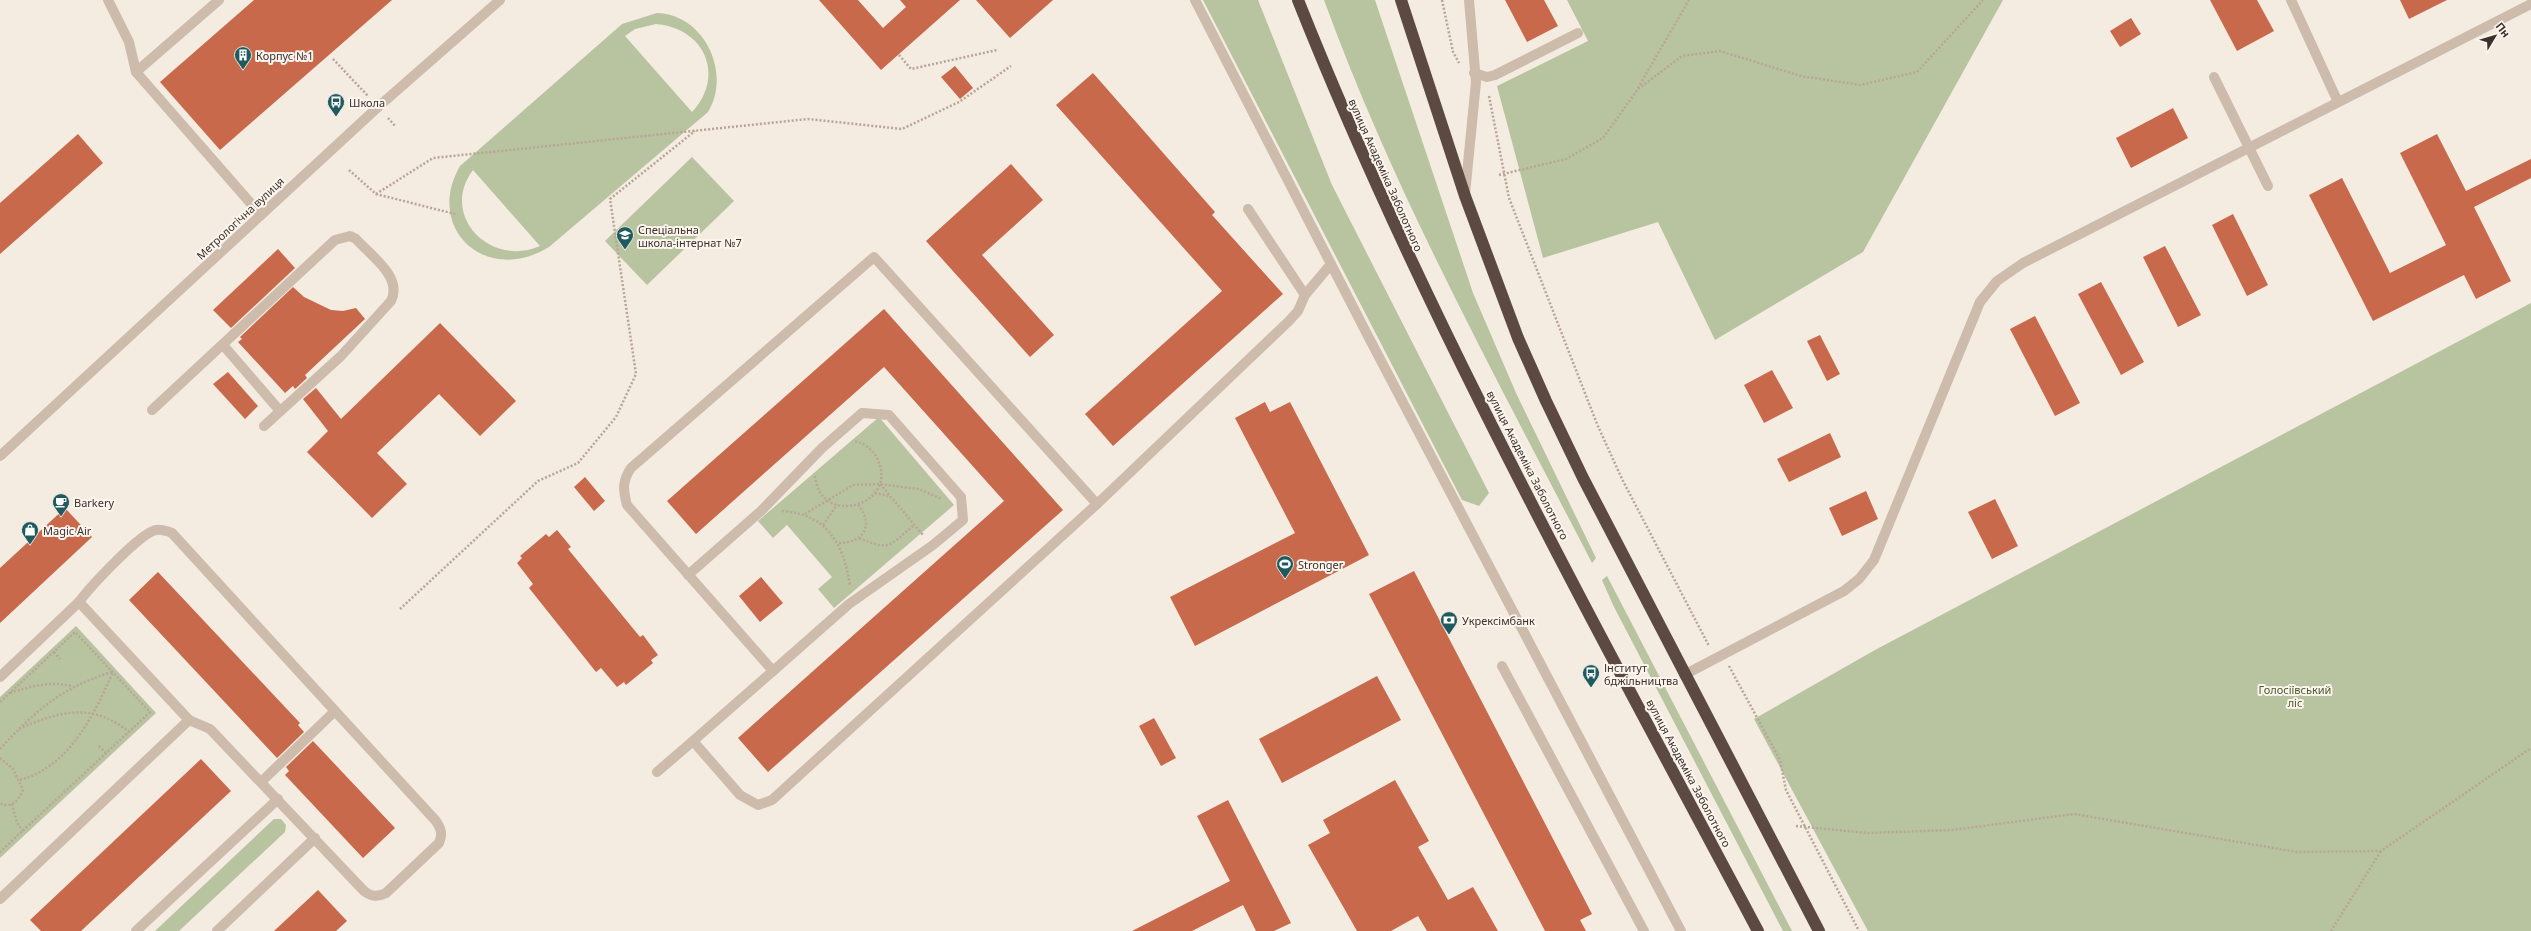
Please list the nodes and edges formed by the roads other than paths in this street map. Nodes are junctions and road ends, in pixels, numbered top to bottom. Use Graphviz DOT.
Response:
graph roads {
  1 [pos="108,0"];
  2 [pos="219,0"];
  3 [pos="500,0"];
  4 [pos="1195,0"];
  5 [pos="1298,0"];
  6 [pos="1401,0"];
  7 [pos="1469,0"];
  8 [pos="2291,0"];
  9 [pos="2531,4"];
  10 [pos="1578,33"];
  11 [pos="136,72"];
  12 [pos="2214,77"];
  13 [pos="1475,78"];
  14 [pos="2338,102"];
  15 [pos="2249,148"];
  16 [pos="2268,186"];
  17 [pos="1465,196"];
  18 [pos="1248,208"];
  19 [pos="261,215"];
  20 [pos="1331,264"];
  21 [pos="1305,295"];
  22 [pos="223,345"];
  23 [pos="152,410"];
  24 [pos="280,410"];
  25 [pos="264,426"];
  26 [pos="0,456"];
  27 [pos="1097,504"];
  28 [pos="688,575"];
  29 [pos="79,602"];
  30 [pos="1502,666"];
  31 [pos="773,671"];
  32 [pos="1684,675"];
  33 [pos="0,677"];
  34 [pos="335,711"];
  35 [pos="189,720"];
  36 [pos="693,741"];
  37 [pos="657,772"];
  38 [pos="261,782"];
  39 [pos="278,799"];
  40 [pos="315,838"];
  41 [pos="0,899"];
  42 [pos="136,931"];
  43 [pos="218,931"];
  44 [pos="1644,931"];
  45 [pos="1681,931"];
  46 [pos="1758,931"];
  47 [pos="1819,931"];
  1 -- 11 [label="street"];
  2 -- 11 [label="street"];
  3 -- 19 [label="street, Метрологічна вулиця"];
  4 -- 20 [label="street"];
  5 -- 46 [label="highway, вулиця Академіка Заболотного"];
  6 -- 17 [label="highway"];
  7 -- 13 [label="street"];
  8 -- 14 [label="street"];
  9 -- 14 [label="street"];
  10 -- 13 [label="street"];
  11 -- 19 [label="street"];
  12 -- 15 [label="street"];
  13 -- 17 [label="street"];
  14 -- 15 [label="street"];
  15 -- 16 [label="street"];
  15 -- 32 [label="street"];
  17 -- 32 [label="highway"];
  18 -- 21 [label="street"];
  19 -- 26 [label="street, Метрологічна вулиця"];
  20 -- 21 [label="street"];
  20 -- 45 [label="street"];
  21 -- 27 [label="street"];
  22 -- 23 [label="street"];
  22 -- 24 [label="street"];
  22 -- 24 [label="street"];
  24 -- 25 [label="street"];
  27 -- 28 [label="street"];
  27 -- 36 [label="street"];
  28 -- 31 [label="street"];
  28 -- 31 [label="street"];
  29 -- 33 [label="street"];
  29 -- 34 [label="street"];
  29 -- 35 [label="street"];
  30 -- 44 [label="street"];
  31 -- 36 [label="street"];
  32 -- 47 [label="highway"];
  34 -- 38 [label="street"];
  34 -- 40 [label="street"];
  35 -- 38 [label="street"];
  35 -- 41 [label="street"];
  36 -- 37 [label="street"];
  38 -- 39 [label="street"];
  39 -- 40 [label="street"];
  39 -- 42 [label="street"];
  40 -- 43 [label="street"];
}
